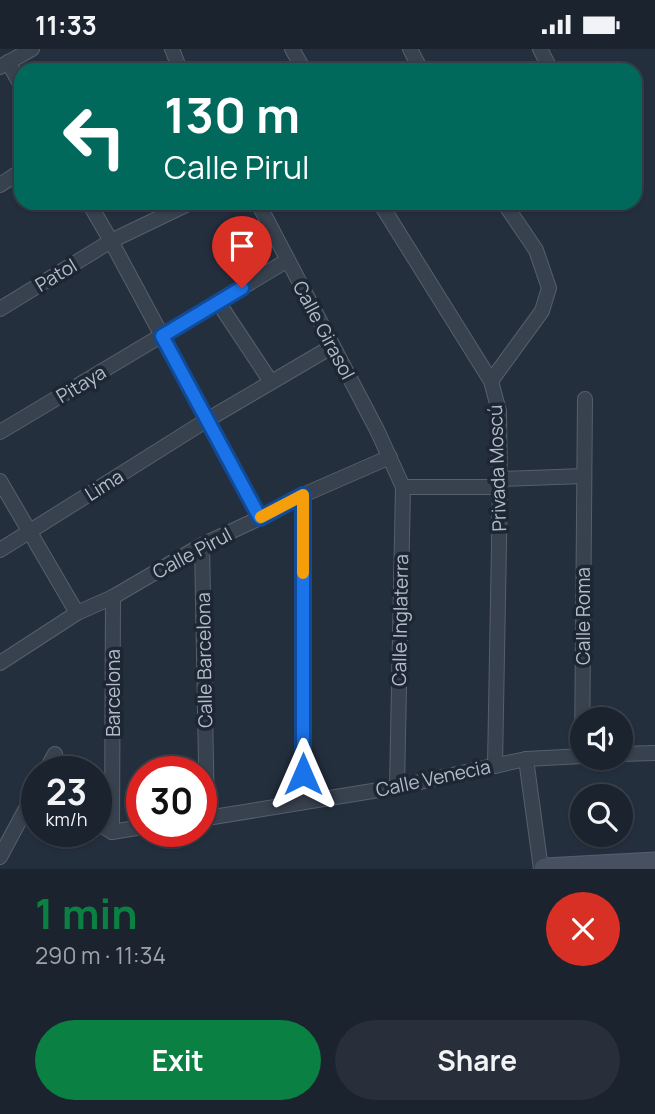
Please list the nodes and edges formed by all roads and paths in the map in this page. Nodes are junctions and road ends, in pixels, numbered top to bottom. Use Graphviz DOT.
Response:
graph roads {
  1 [pos="32,49"];
  2 [pos="4,64"];
  3 [pos="93,210"];
  4 [pos="175,210"];
  5 [pos="262,210"];
  6 [pos="384,210"];
  7 [pos="509,210"];
  8 [pos="111,241"];
  9 [pos="288,260"];
  10 [pos="218,302"];
  11 [pos="0,309"];
  12 [pos="162,336"];
  13 [pos="333,346"];
  14 [pos="491,381"];
  15 [pos="271,382"];
  16 [pos="584,399"];
  17 [pos="207,420"];
  18 [pos="0,432"];
  19 [pos="390,457"];
  20 [pos="584,476"];
  21 [pos="0,481"];
  22 [pos="500,483"];
  23 [pos="402,487"];
  24 [pos="303,495"];
  25 [pos="260,518"];
  26 [pos="29,531"];
  27 [pos="202,545"];
  28 [pos="0,550"];
  29 [pos="113,597"];
  30 [pos="77,613"];
  31 [pos="0,663"];
  32 [pos="582,707"];
  33 [pos="655,753"];
  34 [pos="633,754"];
  35 [pos="204,756"];
  36 [pos="570,757"];
  37 [pos="526,759"];
  38 [pos="495,766"];
  39 [pos="397,787"];
  40 [pos="303,802"];
  41 [pos="217,816"];
  42 [pos="21,818"];
  43 [pos="126,830"];
  44 [pos="112,832"];
  45 [pos="0,857"];
  46 [pos="655,863"];
  47 [pos="543,869"];
  1 -- 2 [label="street"];
  3 -- 8 [label="street"];
  4 -- 8 [label="street, Patol"];
  5 -- 9 [label="street, Calle Girasol"];
  6 -- 14 [label="street, Privada Moscú"];
  7 -- 14 [label="street"];
  8 -- 11 [label="street, Patol"];
  8 -- 12 [label="street"];
  9 -- 10 [label="street, Pitaya"];
  9 -- 13 [label="street, Calle Girasol"];
  10 -- 12 [label="street, Pitaya"];
  10 -- 15 [label="street"];
  12 -- 17 [label="street"];
  12 -- 18 [label="street, Pitaya"];
  13 -- 15 [label="street, Lima"];
  13 -- 19 [label="street, Calle Girasol"];
  14 -- 22 [label="street, Privada Moscú"];
  15 -- 17 [label="street, Lima"];
  16 -- 20 [label="street, Calle Roma"];
  17 -- 25 [label="street"];
  17 -- 26 [label="street, Lima"];
  19 -- 23 [label="street, Calle Inglaterra"];
  19 -- 24 [label="street, Calle Pirul"];
  20 -- 22 [label="street"];
  20 -- 32 [label="street, Calle Roma"];
  21 -- 26 [label="street"];
  22 -- 23 [label="street"];
  22 -- 38 [label="street, Privada Moscú"];
  23 -- 39 [label="street, Calle Inglaterra"];
  24 -- 25 [label="street, Calle Pirul"];
  24 -- 40 [label="street"];
  25 -- 27 [label="street, Calle Pirul"];
  26 -- 28 [label="street, Lima"];
  26 -- 30 [label="street"];
  27 -- 29 [label="street, Calle Pirul"];
  27 -- 35 [label="street, Calle Barcelona"];
  29 -- 30 [label="street, Calle Pirul"];
  29 -- 44 [label="street, Barcelona"];
  30 -- 31 [label="street, Calle Pirul"];
  33 -- 34 [label="street"];
  36 -- 37 [label="street, Calle Venecia"];
  37 -- 38 [label="street, Calle Venecia"];
  37 -- 47 [label="street"];
  38 -- 39 [label="street, Calle Venecia"];
  39 -- 40 [label="street, Calle Venecia"];
  40 -- 41 [label="street, Calle Venecia"];
  42 -- 45 [label="street"];
  43 -- 44 [label="street"];
  46 -- 47 [label="main road"];
}
